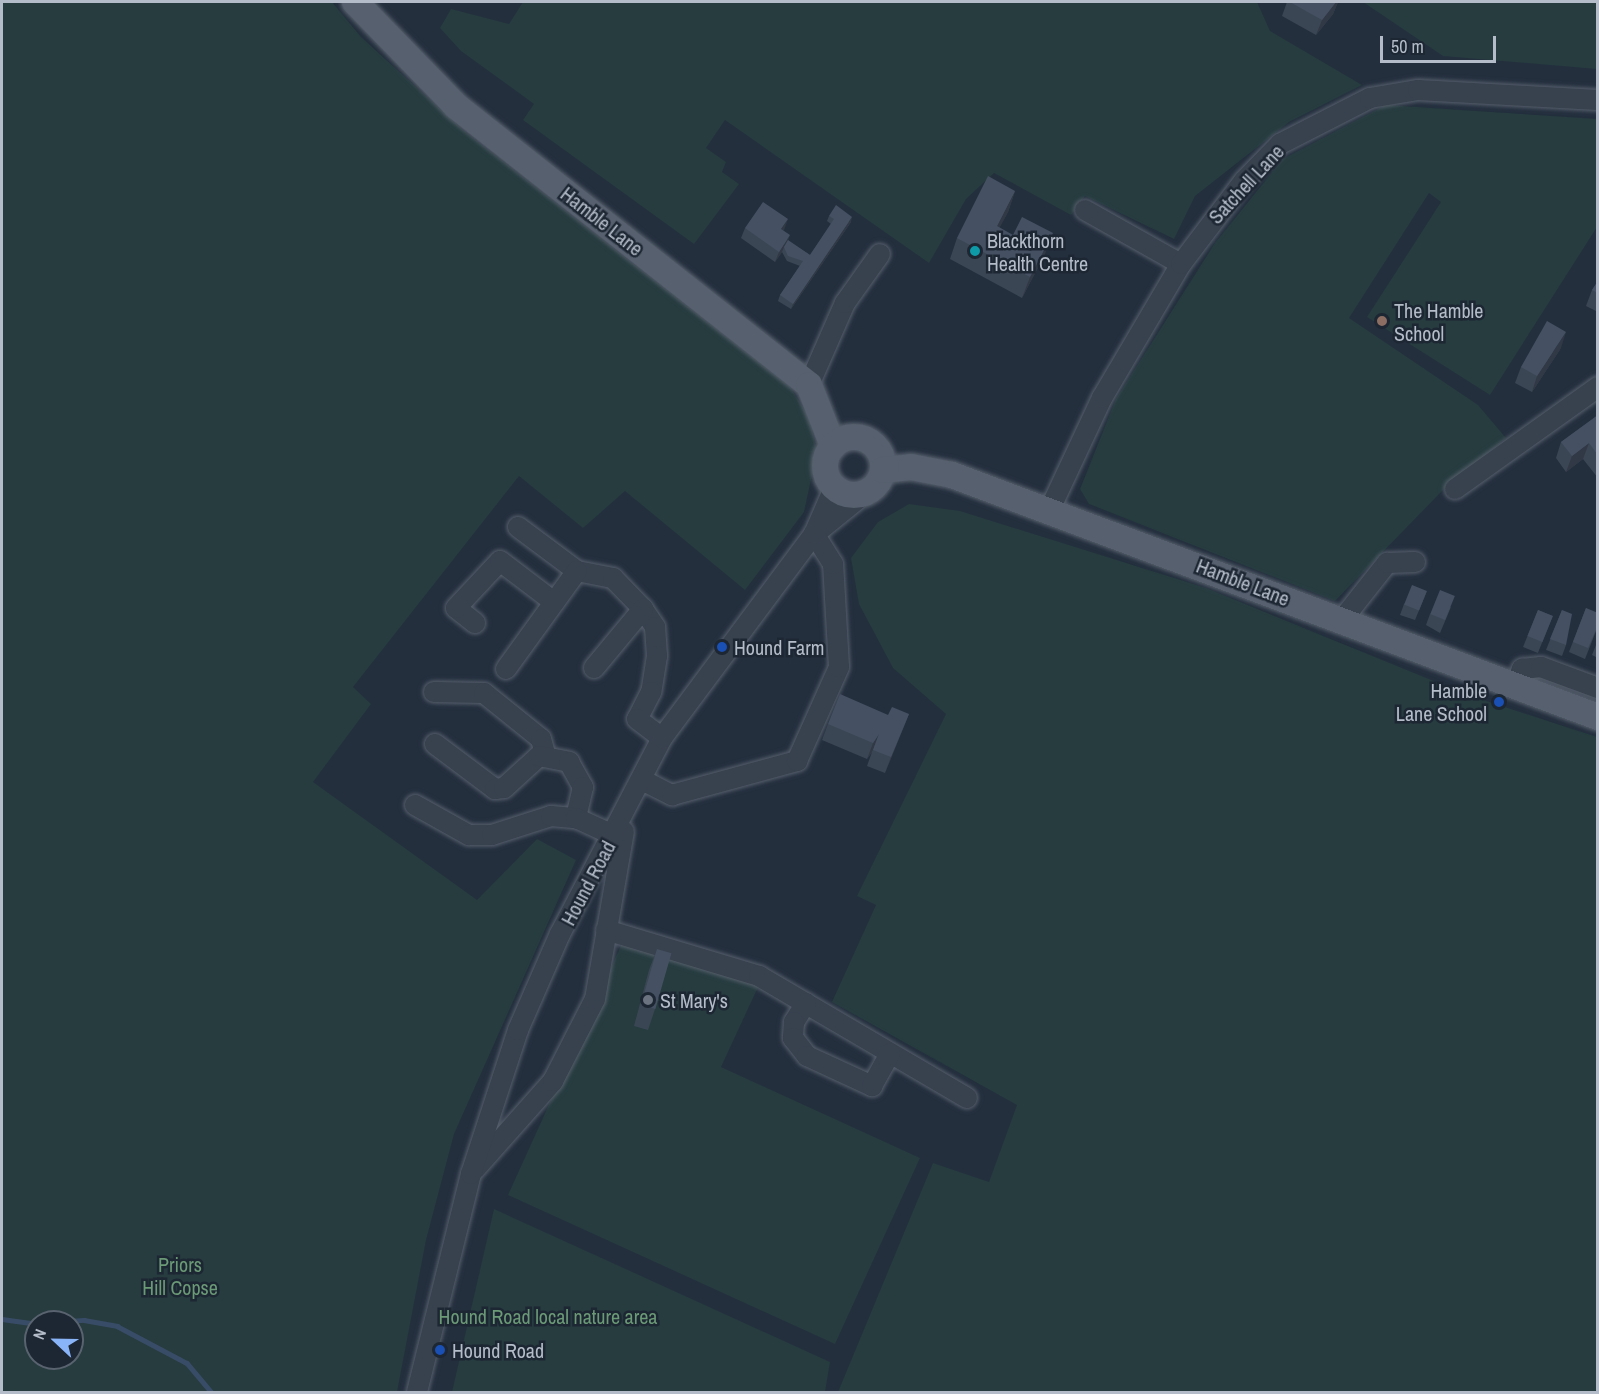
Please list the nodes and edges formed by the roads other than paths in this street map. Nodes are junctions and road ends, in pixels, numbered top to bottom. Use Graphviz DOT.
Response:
graph roads {
  1 [pos="358,3"];
  2 [pos="1598,100"];
  3 [pos="1085,210"];
  4 [pos="880,254"];
  5 [pos="1181,264"];
  6 [pos="1598,387"];
  7 [pos="813,390"];
  8 [pos="865,439"];
  9 [pos="833,446"];
  10 [pos="883,470"];
  11 [pos="834,488"];
  12 [pos="1455,489"];
  13 [pos="864,494"];
  14 [pos="1050,509"];
  15 [pos="518,527"];
  16 [pos="814,534"];
  17 [pos="1415,562"];
  18 [pos="576,571"];
  19 [pos="554,602"];
  20 [pos="643,609"];
  21 [pos="1342,620"];
  22 [pos="475,623"];
  23 [pos="594,668"];
  24 [pos="506,669"];
  25 [pos="1598,688"];
  26 [pos="1514,689"];
  27 [pos="434,692"];
  28 [pos="1598,717"];
  29 [pos="662,738"];
  30 [pos="435,744"];
  31 [pos="545,754"];
  32 [pos="639,786"];
  33 [pos="415,805"];
  34 [pos="576,818"];
  35 [pos="613,836"];
  36 [pos="606,930"];
  37 [pos="806,1003"];
  38 [pos="890,1054"];
  39 [pos="967,1098"];
  40 [pos="471,1174"];
  41 [pos="417,1392"];
  1 -- 7 [label="main road, Hamble Lane"];
  2 -- 5 [label="street, Satchell Lane"];
  3 -- 5 [label="street"];
  4 -- 7 [label="street"];
  5 -- 14 [label="street, Satchell Lane"];
  6 -- 12 [label="street"];
  7 -- 8 [label="main road, Hamble Lane"];
  7 -- 9 [label="main road"];
  8 -- 9 [label="main road"];
  8 -- 10 [label="main road"];
  9 -- 11 [label="main road"];
  10 -- 13 [label="main road"];
  10 -- 14 [label="main road, Hamble Lane"];
  11 -- 13 [label="main road"];
  11 -- 16 [label="street, Hound Road"];
  13 -- 16 [label="street"];
  14 -- 21 [label="main road, Hamble Lane"];
  15 -- 18 [label="street"];
  16 -- 29 [label="street, Hound Road"];
  16 -- 32 [label="street"];
  17 -- 21 [label="street"];
  18 -- 19 [label="street"];
  18 -- 20 [label="street"];
  19 -- 22 [label="street"];
  19 -- 24 [label="street"];
  20 -- 23 [label="street"];
  20 -- 29 [label="street"];
  21 -- 26 [label="main road, Hamble Lane"];
  25 -- 26 [label="street"];
  26 -- 28 [label="main road, Hamble Lane"];
  27 -- 31 [label="street"];
  29 -- 32 [label="street, Hound Road"];
  30 -- 31 [label="street"];
  31 -- 34 [label="street"];
  32 -- 35 [label="street, Hound Road"];
  32 -- 36 [label="street"];
  33 -- 34 [label="street"];
  34 -- 35 [label="street"];
  35 -- 40 [label="street, Hound Road"];
  36 -- 37 [label="street"];
  36 -- 40 [label="street"];
  37 -- 38 [label="street"];
  37 -- 38 [label="street"];
  38 -- 39 [label="street"];
  40 -- 41 [label="street, Hound Road"];
}
